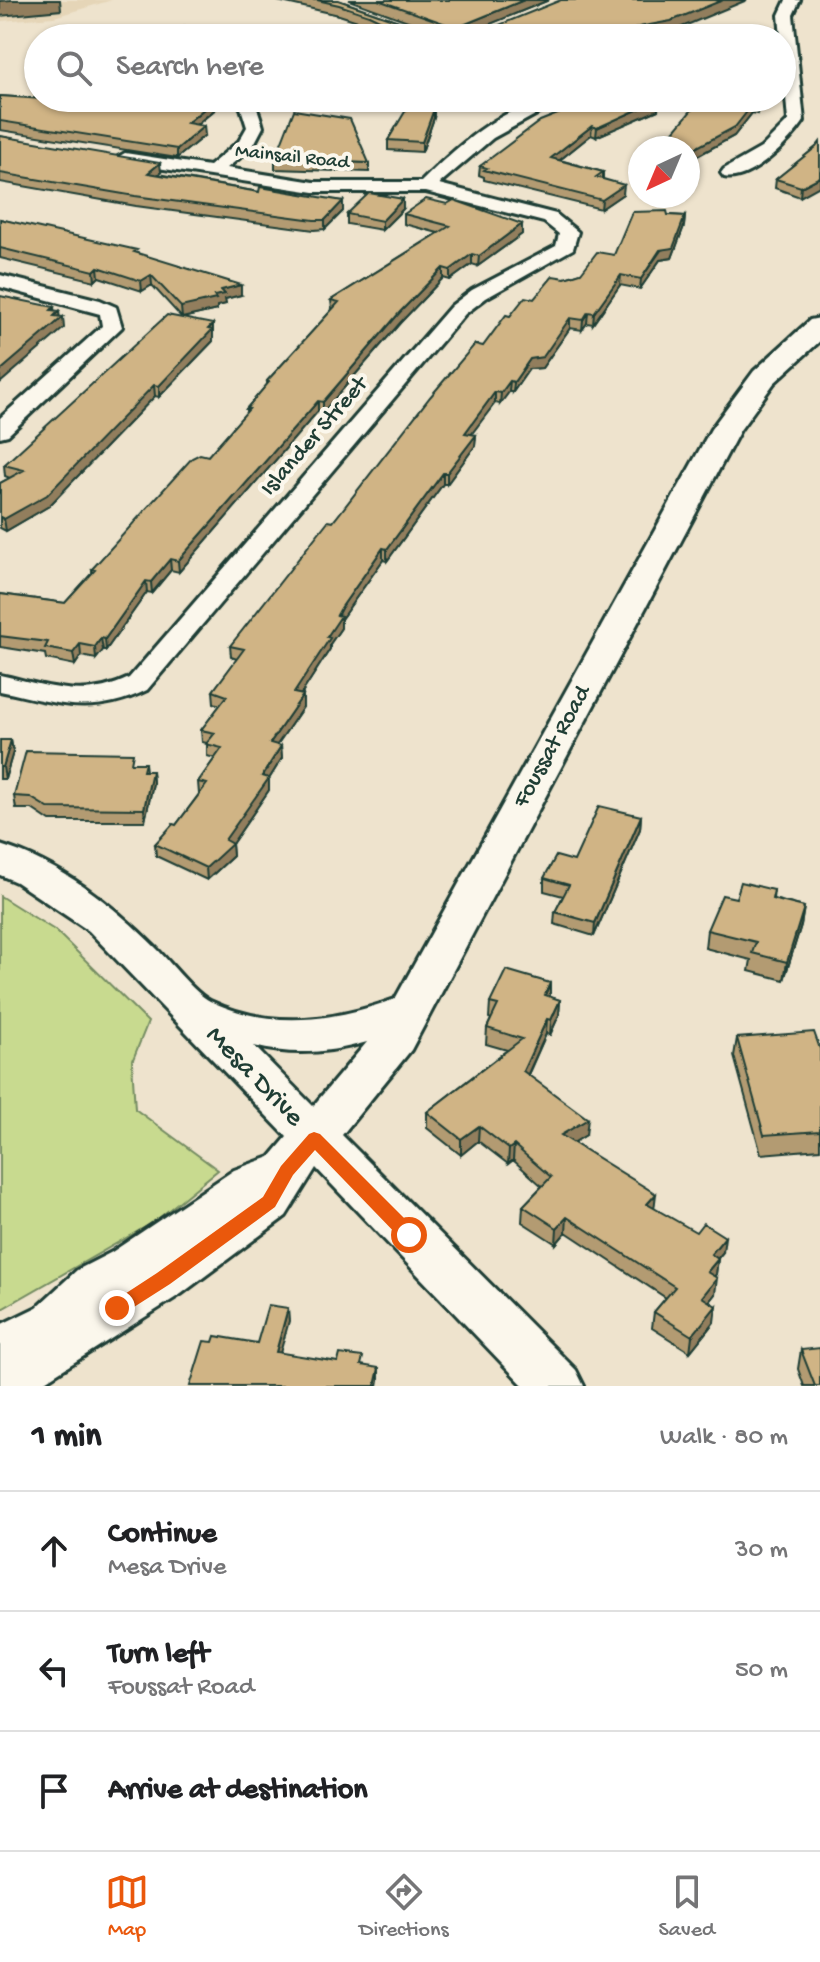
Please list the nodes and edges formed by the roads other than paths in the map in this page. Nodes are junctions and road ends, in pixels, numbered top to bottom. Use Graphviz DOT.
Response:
graph roads {
  1 [pos="793,0"];
  2 [pos="786,24"];
  3 [pos="251,112"];
  4 [pos="525,112"];
  5 [pos="795,112"];
  6 [pos="104,154"];
  7 [pos="212,172"];
  8 [pos="730,173"];
  9 [pos="426,187"];
  10 [pos="569,237"];
  11 [pos="0,281"];
  12 [pos="820,326"];
  13 [pos="0,430"];
  14 [pos="0,683"];
  15 [pos="0,859"];
  16 [pos="190,1010"];
  17 [pos="410,1010"];
  18 [pos="300,1155"];
  19 [pos="0,1350"];
  20 [pos="0,1382"];
  21 [pos="558,1386"];
  1 -- 2 [label="street"];
  3 -- 7 [label="street"];
  4 -- 9 [label="street"];
  5 -- 8 [label="street"];
  6 -- 7 [label="street, Mainsail Road"];
  7 -- 9 [label="street, Mainsail Road"];
  9 -- 10 [label="street, Mainsail Road"];
  10 -- 14 [label="street, Islander Street"];
  11 -- 13 [label="street"];
  12 -- 17 [label="main road, Foussat Road"];
  15 -- 16 [label="main road, Mesa Drive"];
  16 -- 17 [label="main road"];
  16 -- 18 [label="main road, Mesa Drive"];
  17 -- 18 [label="main road, Foussat Road"];
  18 -- 19 [label="main road"];
  18 -- 20 [label="main road, Foussat Road"];
  18 -- 21 [label="main road, Mesa Drive"];
}
